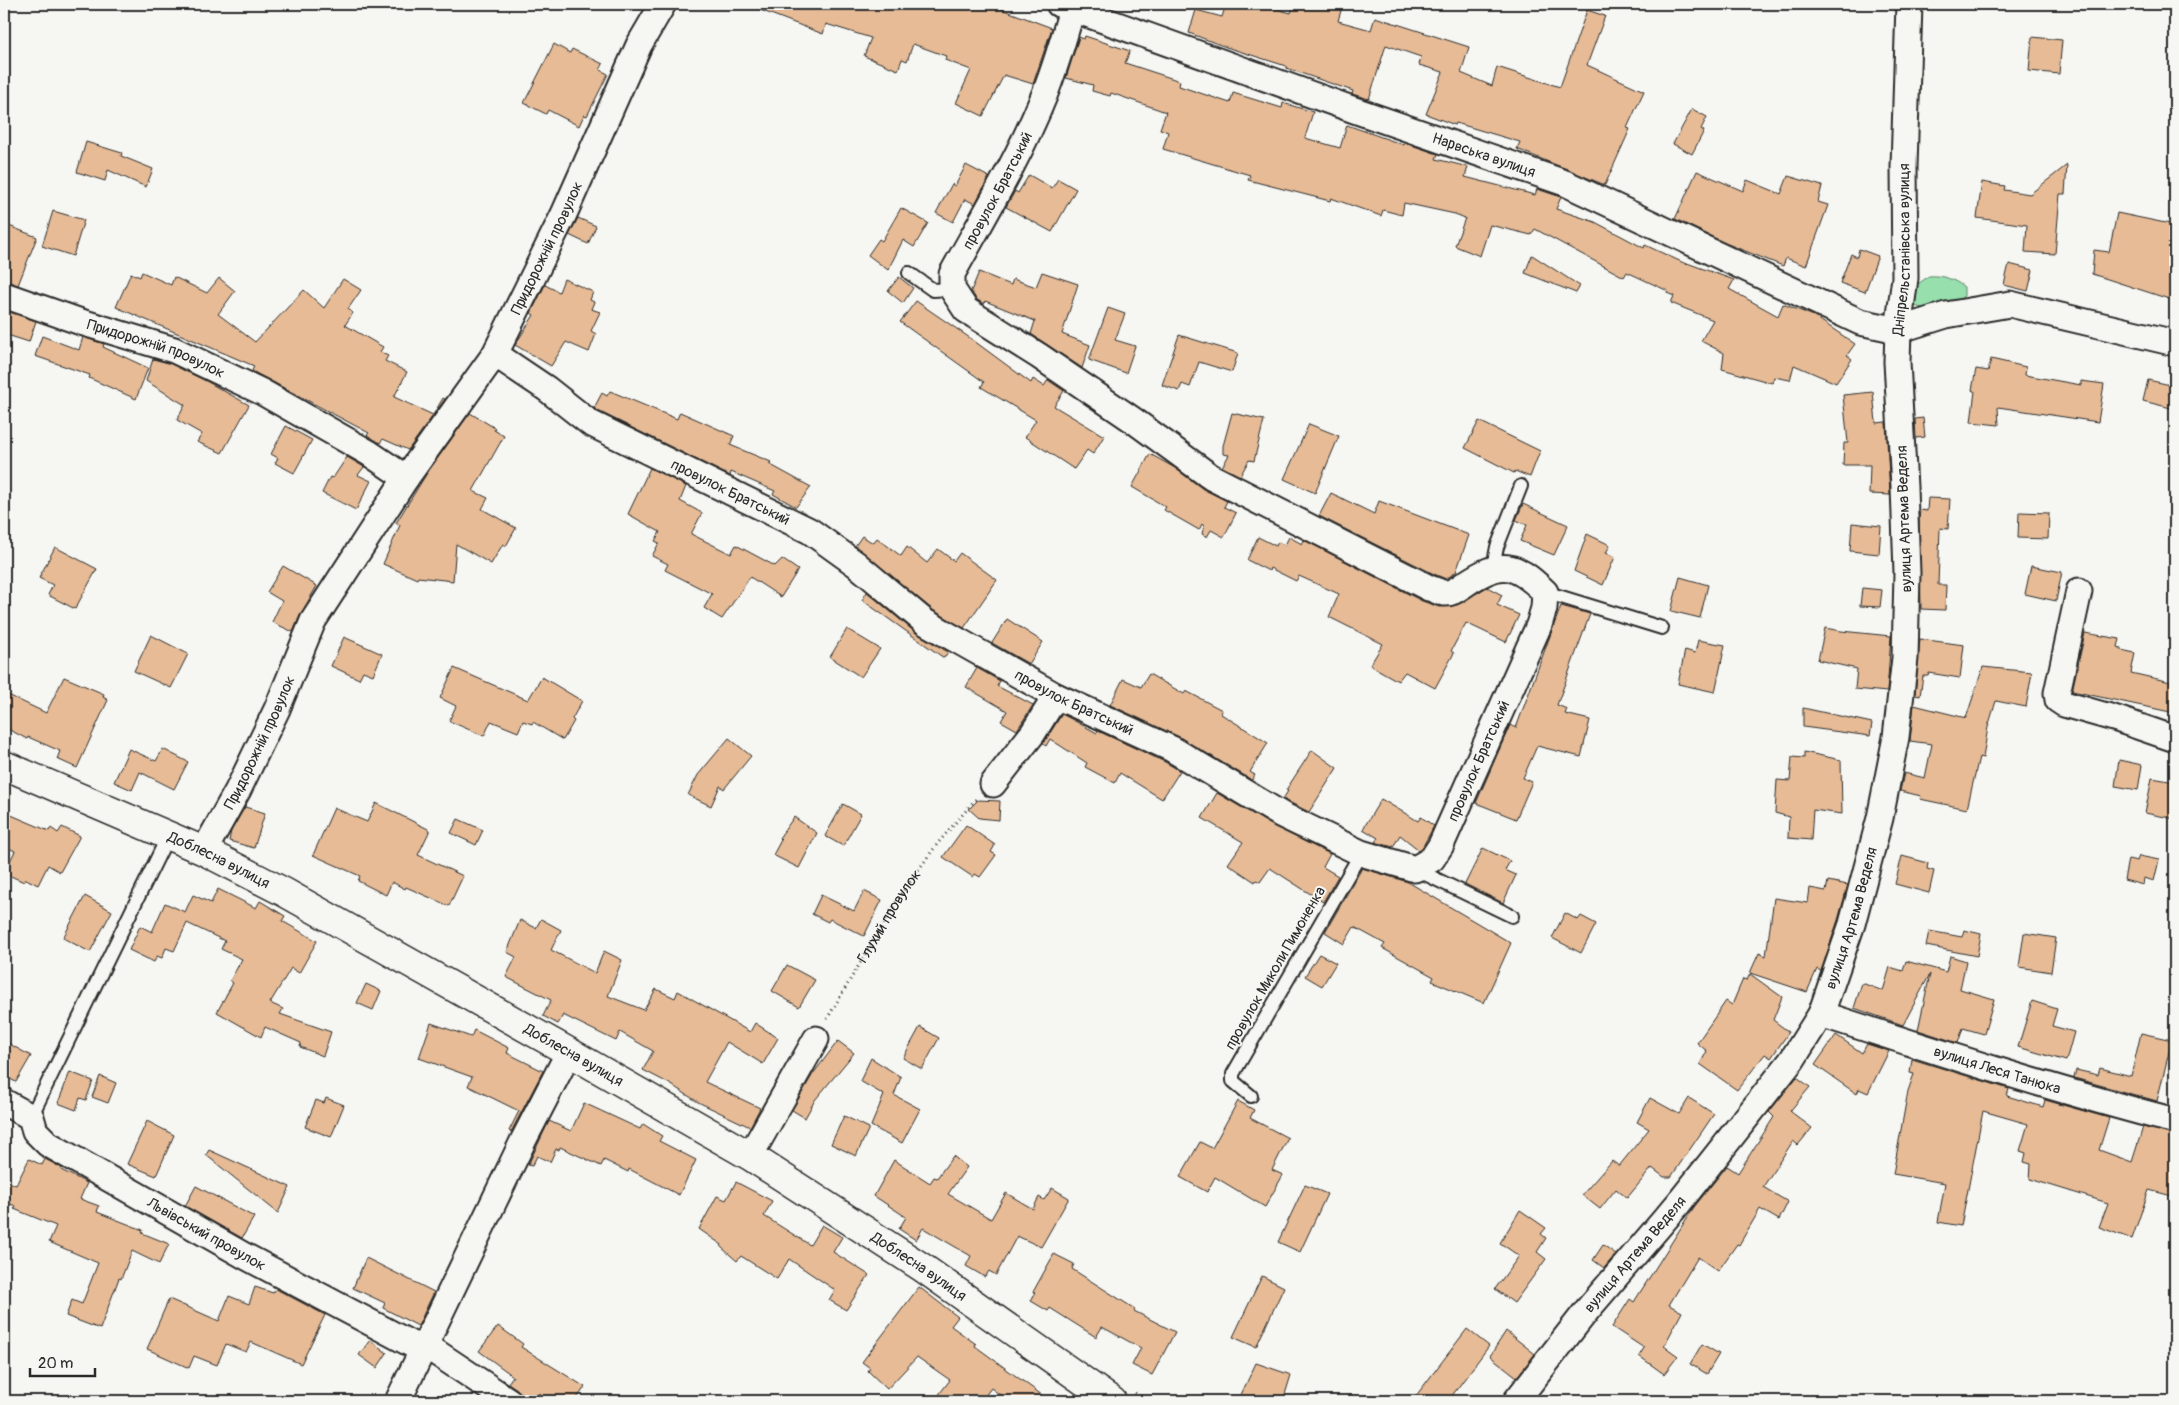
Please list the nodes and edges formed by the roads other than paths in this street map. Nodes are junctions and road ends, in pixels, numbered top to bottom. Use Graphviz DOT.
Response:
graph roads {
  1 [pos="663,4"];
  2 [pos="1909,4"];
  3 [pos="1065,6"];
  4 [pos="909,273"];
  5 [pos="952,289"];
  6 [pos="4,295"];
  7 [pos="1898,330"];
  8 [pos="2175,343"];
  9 [pos="495,354"];
  10 [pos="406,478"];
  11 [pos="1521,486"];
  12 [pos="1494,567"];
  13 [pos="2079,591"];
  14 [pos="1545,592"];
  15 [pos="1662,628"];
  16 [pos="1056,696"];
  17 [pos="2175,739"];
  18 [pos="4,765"];
  19 [pos="994,784"];
  20 [pos="168,836"];
  21 [pos="204,851"];
  22 [pos="1361,853"];
  23 [pos="1415,869"];
  24 [pos="1512,916"];
  25 [pos="1821,1014"];
  26 [pos="816,1039"];
  27 [pos="569,1052"];
  28 [pos="1251,1096"];
  29 [pos="4,1102"];
  30 [pos="31,1117"];
  31 [pos="2175,1121"];
  32 [pos="750,1156"];
  33 [pos="424,1348"];
  34 [pos="398,1401"];
  35 [pos="509,1401"];
  36 [pos="1112,1401"];
  37 [pos="1516,1401"];
  1 -- 9 [label="street, Придорожній провулок"];
  2 -- 7 [label="street, Дніпрельстанівська вулиця"];
  3 -- 5 [label="street, провулок Братський"];
  3 -- 7 [label="street, Нарвська вулиця"];
  4 -- 5 [label="lane"];
  5 -- 12 [label="street"];
  6 -- 10 [label="street, Придорожній провулок"];
  7 -- 8 [label="street, Дніпрельстанівська вулиця"];
  7 -- 25 [label="street, вулиця Артема Веделя"];
  9 -- 10 [label="street, Придорожній провулок"];
  9 -- 16 [label="street, провулок Братський"];
  10 -- 21 [label="street, Придорожній провулок"];
  11 -- 12 [label="lane"];
  12 -- 14 [label="street"];
  13 -- 17 [label="street"];
  14 -- 15 [label="lane"];
  14 -- 23 [label="street, провулок Братський"];
  16 -- 19 [label="street"];
  16 -- 22 [label="street, провулок Братський"];
  18 -- 20 [label="street, Доблесна вулиця"];
  20 -- 21 [label="street, Доблесна вулиця"];
  20 -- 30 [label="lane"];
  21 -- 27 [label="street, Доблесна вулиця"];
  22 -- 23 [label="street, провулок Братський"];
  22 -- 28 [label="lane, провулок Миколи Пимоненка"];
  23 -- 24 [label="lane"];
  25 -- 31 [label="street, вулиця Леся Танюка"];
  25 -- 37 [label="street, вулиця Артема Веделя"];
  26 -- 32 [label="street"];
  27 -- 32 [label="street, Доблесна вулиця"];
  27 -- 33 [label="street"];
  29 -- 30 [label="street"];
  30 -- 33 [label="street, Львівський провулок"];
  32 -- 36 [label="street, Доблесна вулиця"];
  33 -- 34 [label="street"];
  33 -- 35 [label="street, Львівський провулок"];
}
